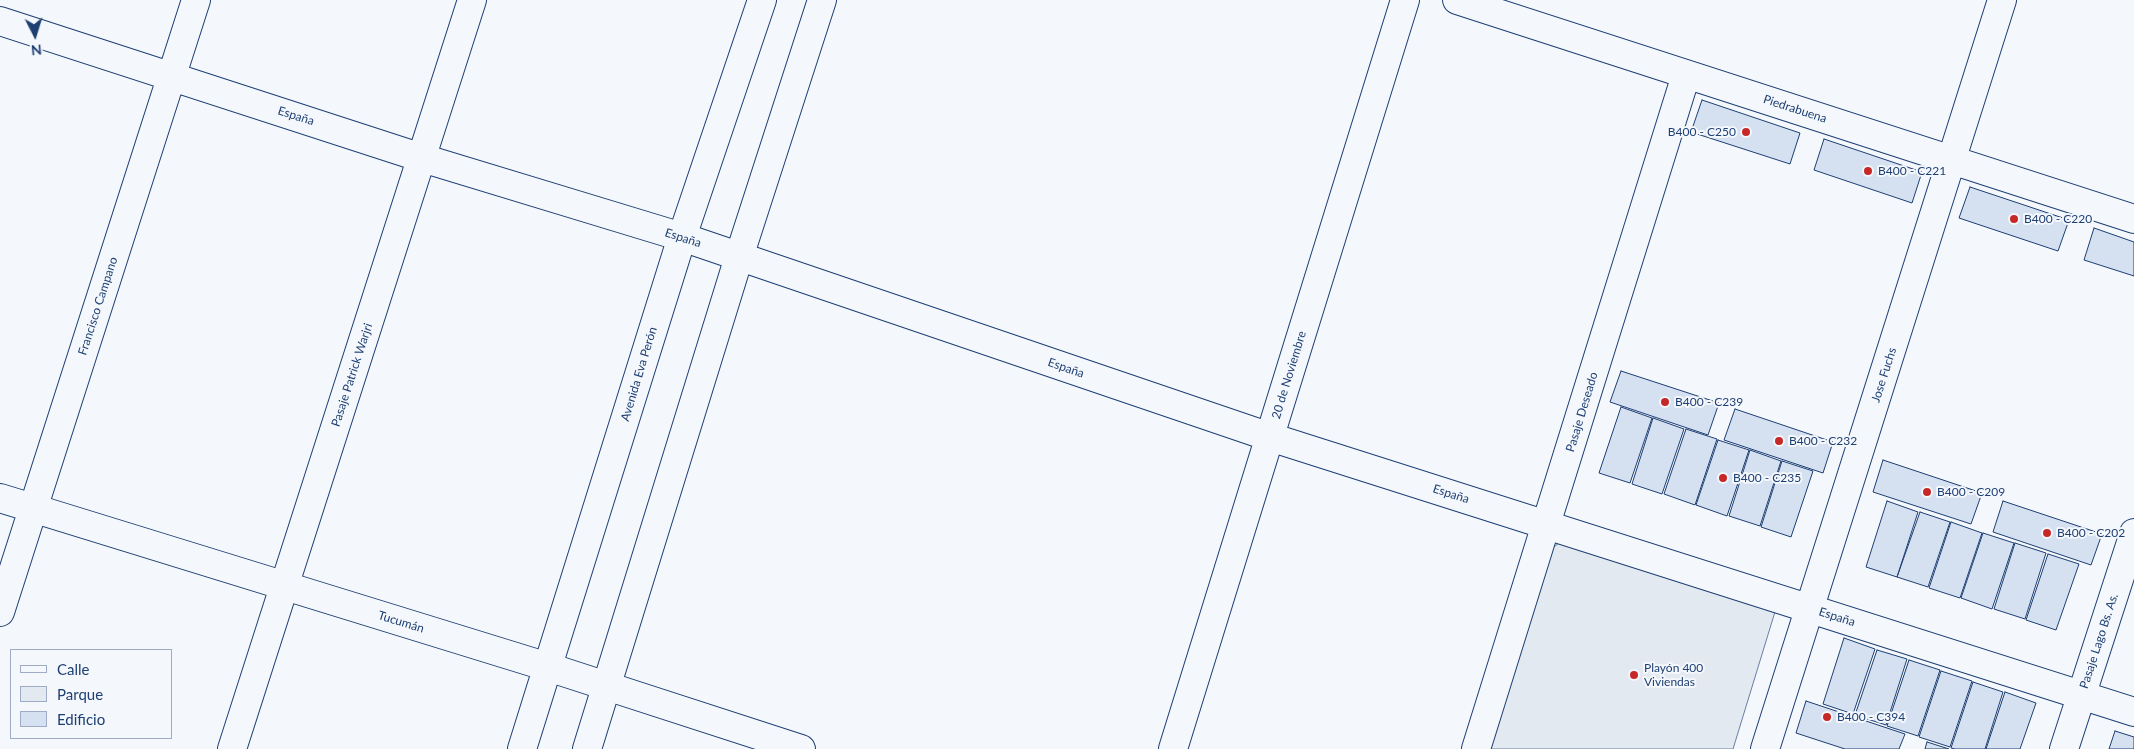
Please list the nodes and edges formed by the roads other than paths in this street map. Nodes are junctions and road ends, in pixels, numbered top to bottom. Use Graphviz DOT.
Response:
graph roads {
  1 [pos="196,0"];
  2 [pos="472,0"];
  3 [pos="762,0"];
  4 [pos="822,0"];
  5 [pos="1405,0"];
  6 [pos="1457,0"];
  7 [pos="2002,0"];
  8 [pos="0,20"];
  9 [pos="1686,75"];
  10 [pos="172,76"];
  11 [pos="422,158"];
  12 [pos="1952,159"];
  13 [pos="2134,219"];
  14 [pos="682,237"];
  15 [pos="739,257"];
  16 [pos="1270,436"];
  17 [pos="0,498"];
  18 [pos="33,509"];
  19 [pos="1547,525"];
  20 [pos="2134,533"];
  21 [pos="284,586"];
  22 [pos="1810,608"];
  23 [pos="0,612"];
  24 [pos="548,667"];
  25 [pos="607,686"];
  26 [pos="2082,695"];
  27 [pos="2134,712"];
  28 [pos="232,749"];
  29 [pos="522,749"];
  30 [pos="587,749"];
  31 [pos="801,749"];
  32 [pos="1173,749"];
  33 [pos="1476,749"];
  34 [pos="1765,749"];
  35 [pos="2064,749"];
  1 -- 10 [label="street, Francisco Campano"];
  2 -- 11 [label="street, Pasaje Patrick Warjri"];
  3 -- 14 [label="street, Avenida Eva Perón"];
  4 -- 15 [label="street"];
  5 -- 16 [label="street, 20 de Noviembre"];
  6 -- 9 [label="street, Piedrabuena"];
  7 -- 12 [label="street, Jose Fuchs"];
  8 -- 10 [label="street, España"];
  9 -- 12 [label="street, Piedrabuena"];
  9 -- 19 [label="street, Pasaje Deseado"];
  10 -- 11 [label="street, España"];
  10 -- 18 [label="street, Francisco Campano"];
  11 -- 14 [label="street, España"];
  11 -- 21 [label="street, Pasaje Patrick Warjri"];
  12 -- 13 [label="street, Piedrabuena"];
  12 -- 22 [label="street, Jose Fuchs"];
  14 -- 15 [label="street, España"];
  14 -- 24 [label="street, Avenida Eva Perón"];
  15 -- 16 [label="street, España"];
  15 -- 25 [label="street"];
  16 -- 19 [label="street, España"];
  16 -- 32 [label="street, 20 de Noviembre"];
  17 -- 18 [label="street, Tucumán"];
  18 -- 21 [label="street, Tucumán"];
  18 -- 23 [label="street, Francisco Campano"];
  19 -- 22 [label="street, España"];
  19 -- 33 [label="street, Pasaje Deseado"];
  20 -- 26 [label="street, Pasaje Lago Bs. As."];
  21 -- 24 [label="street, Tucumán"];
  21 -- 28 [label="street, Pasaje Patrick Warjri"];
  22 -- 26 [label="street, España"];
  22 -- 34 [label="street, Jose Fuchs"];
  24 -- 25 [label="street, Tucumán"];
  24 -- 29 [label="street, Avenida Eva Perón"];
  25 -- 30 [label="street"];
  25 -- 31 [label="street, Tucumán"];
  26 -- 27 [label="street, España"];
  26 -- 35 [label="street, Pasaje Lago Bs. As."];
}
